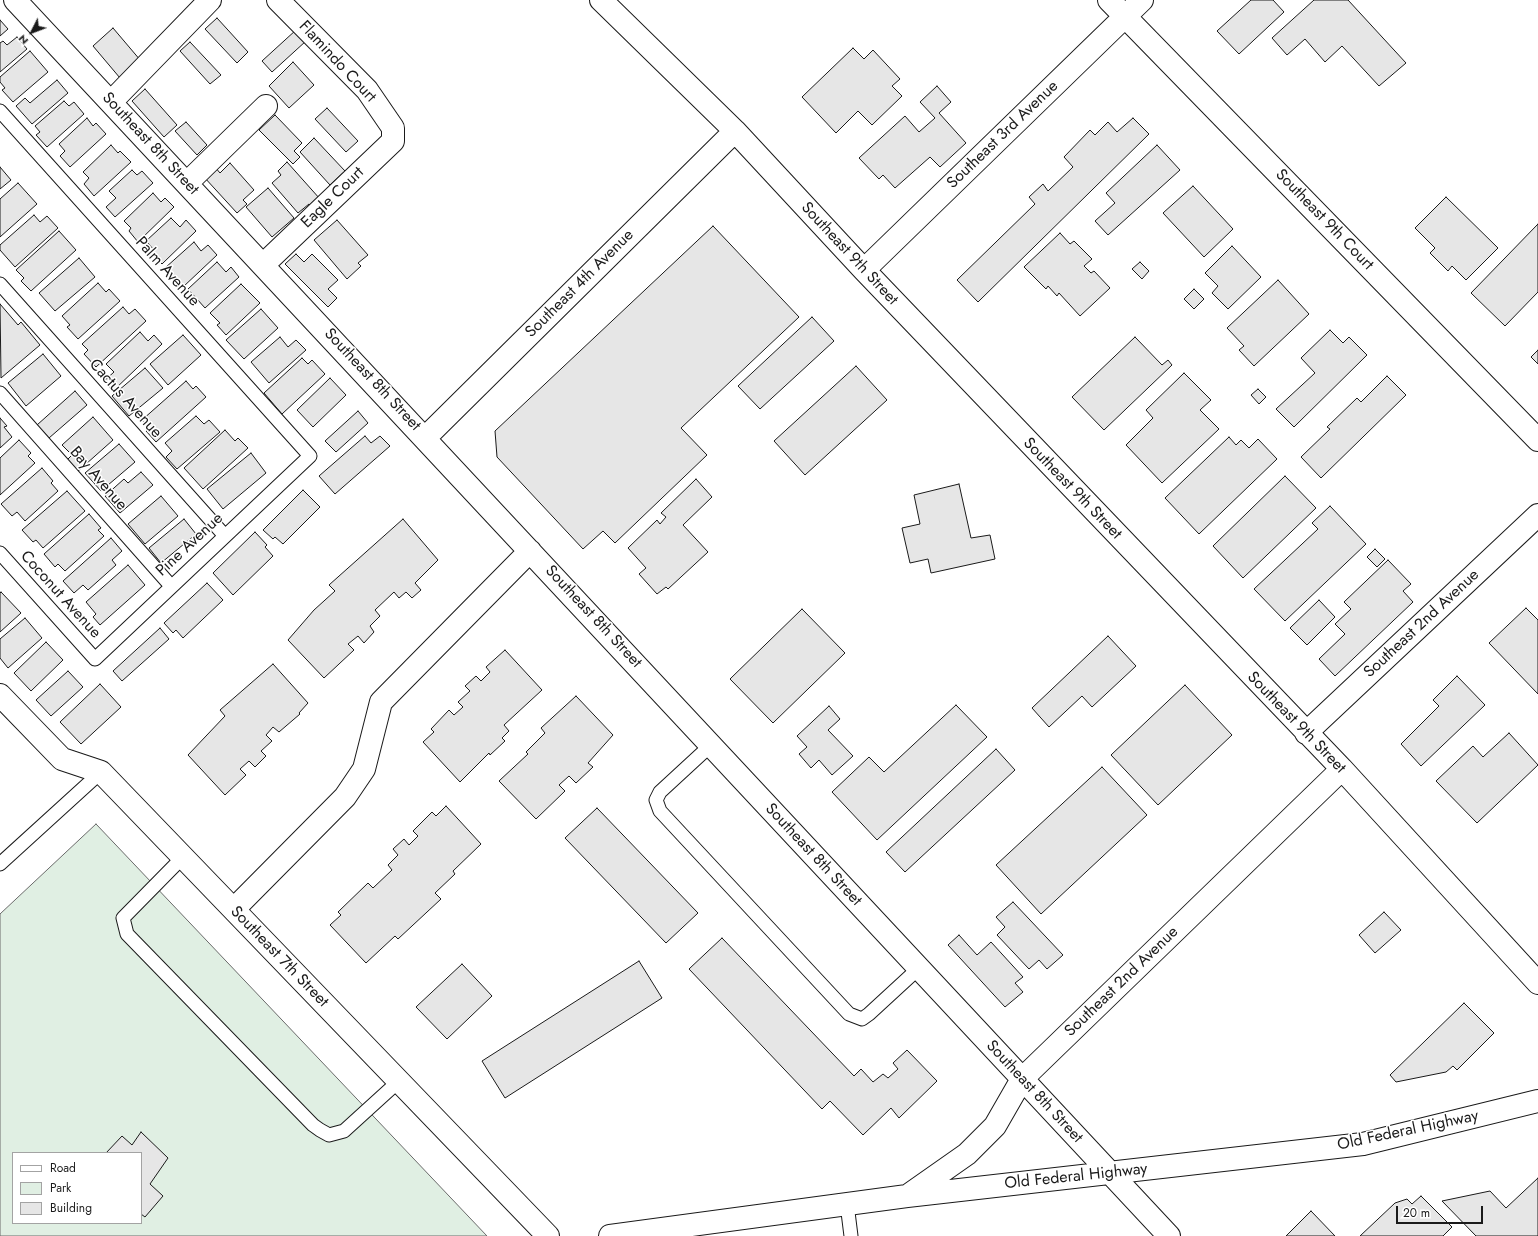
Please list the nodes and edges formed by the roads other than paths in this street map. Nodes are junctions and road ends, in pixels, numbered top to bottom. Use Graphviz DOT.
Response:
graph roads {
  1 [pos="15,0"];
  2 [pos="210,0"];
  3 [pos="278,0"];
  4 [pos="601,0"];
  5 [pos="1109,0"];
  6 [pos="1142,0"];
  7 [pos="1124,16"];
  8 [pos="111,102"];
  9 [pos="266,106"];
  10 [pos="0,111"];
  11 [pos="393,128"];
  12 [pos="735,131"];
  13 [pos="187,183"];
  14 [pos="263,265"];
  15 [pos="864,270"];
  16 [pos="0,284"];
  17 [pos="0,393"];
  18 [pos="425,438"];
  19 [pos="1538,440"];
  20 [pos="310,456"];
  21 [pos="1538,515"];
  22 [pos="225,536"];
  23 [pos="530,550"];
  24 [pos="0,553"];
  25 [pos="171,586"];
  26 [pos="95,659"];
  27 [pos="0,694"];
  28 [pos="1306,733"];
  29 [pos="711,745"];
  30 [pos="1342,769"];
  31 [pos="101,772"];
  32 [pos="183,857"];
  33 [pos="0,864"];
  34 [pos="234,909"];
  35 [pos="918,968"];
  36 [pos="1538,983"];
  37 [pos="1022,1079"];
  38 [pos="399,1081"];
  39 [pos="1538,1102"];
  40 [pos="1110,1174"];
  41 [pos="907,1196"];
  42 [pos="847,1204"];
  43 [pos="548,1236"];
  44 [pos="610,1236"];
  45 [pos="851,1236"];
  46 [pos="1169,1236"];
  1 -- 8 [label="street, Southeast 8th Street"];
  2 -- 8 [label="street"];
  3 -- 11 [label="street, Flamindo Court"];
  4 -- 12 [label="street, Southeast 9th Street"];
  5 -- 7 [label="street, Southeast 9th Court"];
  6 -- 7 [label="street, Southeast 3rd Avenue"];
  7 -- 15 [label="street, Southeast 3rd Avenue"];
  7 -- 19 [label="street, Southeast 9th Court"];
  8 -- 13 [label="street, Southeast 8th Street"];
  9 -- 13 [label="street"];
  10 -- 20 [label="lane, Palm Avenue"];
  11 -- 14 [label="street, Eagle Court"];
  12 -- 15 [label="street, Southeast 9th Street"];
  12 -- 18 [label="street, Southeast 4th Avenue"];
  13 -- 14 [label="street, Southeast 8th Street"];
  14 -- 18 [label="street, Southeast 8th Street"];
  15 -- 28 [label="street, Southeast 9th Street"];
  16 -- 22 [label="lane, Cactus Avenue"];
  17 -- 25 [label="lane, Bay Avenue"];
  18 -- 23 [label="street, Southeast 8th Street"];
  20 -- 22 [label="lane, Pine Avenue"];
  21 -- 28 [label="street, Southeast 2nd Avenue"];
  22 -- 25 [label="lane, Pine Avenue"];
  23 -- 29 [label="street, Southeast 8th Street"];
  23 -- 34 [label="street"];
  24 -- 26 [label="lane, Coconut Avenue"];
  25 -- 26 [label="lane, Pine Avenue"];
  27 -- 31 [label="street, Southeast 7th Street"];
  28 -- 30 [label="street, Southeast 9th Street"];
  29 -- 35 [label="street, Southeast 8th Street"];
  29 -- 35 [label="lane"];
  30 -- 36 [label="street, Southeast 9th Street"];
  30 -- 37 [label="street, Southeast 2nd Avenue"];
  31 -- 32 [label="street, Southeast 7th Street"];
  31 -- 33 [label="lane"];
  32 -- 34 [label="street, Southeast 7th Street"];
  32 -- 38 [label="lane"];
  34 -- 38 [label="street, Southeast 7th Street"];
  35 -- 37 [label="street, Southeast 8th Street"];
  37 -- 40 [label="street, Southeast 8th Street"];
  37 -- 41 [label="street, Southeast 2nd Avenue"];
  38 -- 43 [label="street, Southeast 7th Street"];
  39 -- 40 [label="street, Old Federal Highway"];
  40 -- 41 [label="street, Old Federal Highway"];
  40 -- 46 [label="street, Southeast 8th Street"];
  41 -- 42 [label="street, Old Federal Highway"];
  42 -- 44 [label="street, Old Federal Highway"];
  42 -- 45 [label="lane"];
}
